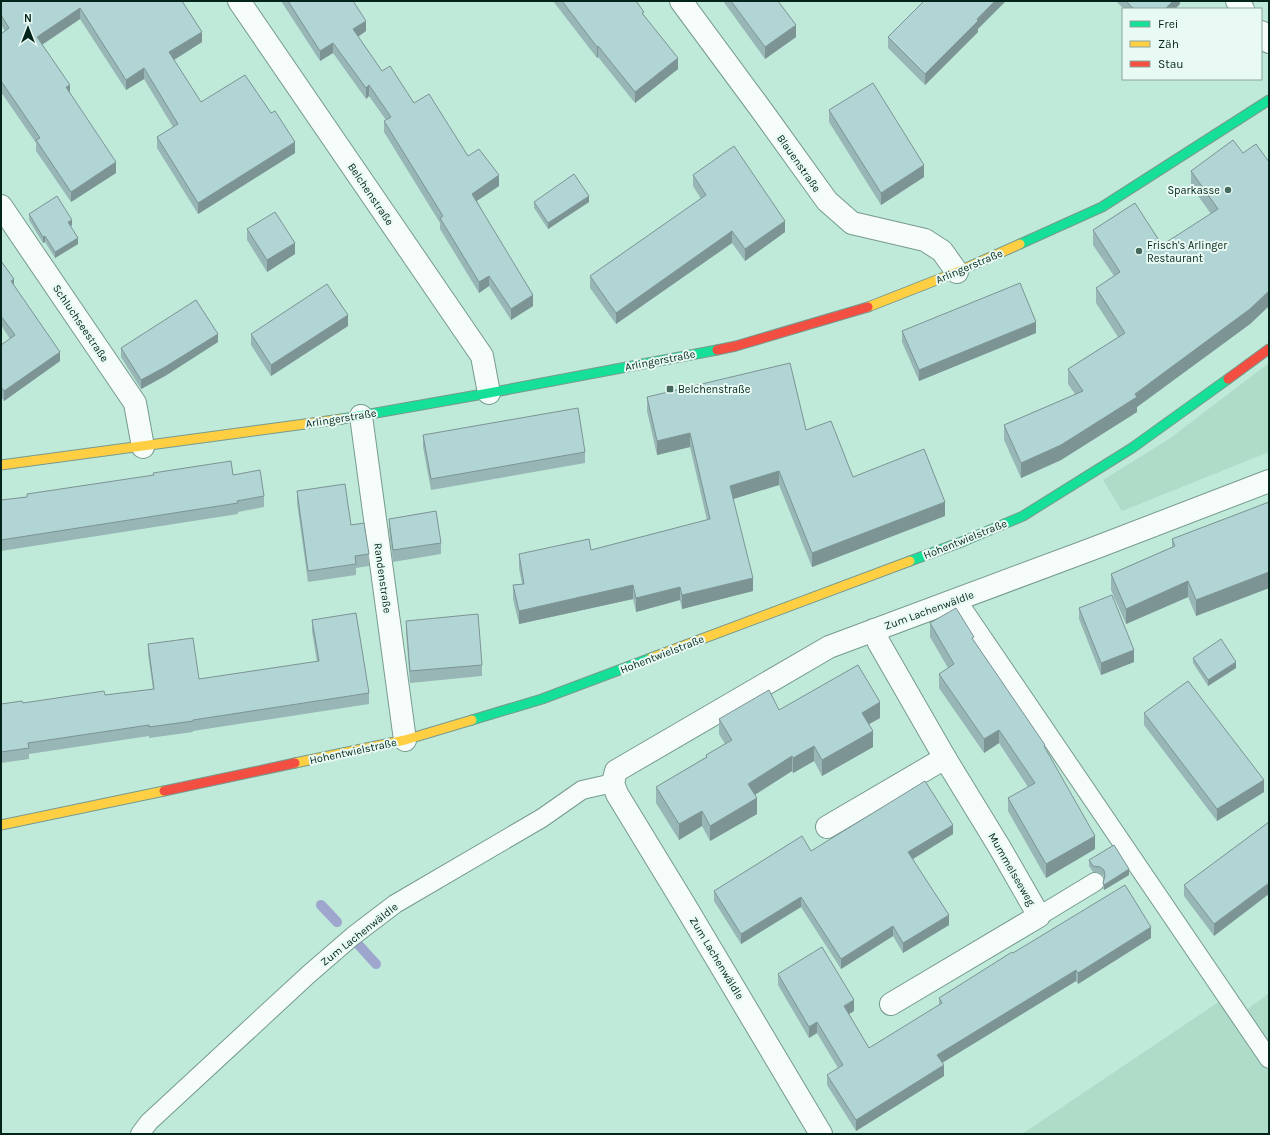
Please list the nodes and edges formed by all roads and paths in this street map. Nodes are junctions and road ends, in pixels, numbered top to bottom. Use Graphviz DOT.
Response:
graph roads {
  1 [pos="239,1"];
  2 [pos="680,1"];
  3 [pos="1262,33"];
  4 [pos="1269,42"];
  5 [pos="1266,108"];
  6 [pos="1,206"];
  7 [pos="957,272"];
  8 [pos="1269,349"];
  9 [pos="489,393"];
  10 [pos="361,416"];
  11 [pos="143,447"];
  12 [pos="1,465"];
  13 [pos="1269,481"];
  14 [pos="957,600"];
  15 [pos="874,630"];
  16 [pos="405,740"];
  17 [pos="945,758"];
  18 [pos="614,783"];
  19 [pos="1,825"];
  20 [pos="827,827"];
  21 [pos="1096,882"];
  22 [pos="1039,916"];
  23 [pos="892,1004"];
  24 [pos="1269,1059"];
  25 [pos="140,1134"];
  26 [pos="821,1134"];
  1 -- 9 [label="street, Belchenstraße"];
  2 -- 7 [label="street, Blauenstraße"];
  3 -- 4 [label="street"];
  5 -- 7 [label="street, Arlingerstraße"];
  6 -- 11 [label="street, Schluchseestraße"];
  7 -- 9 [label="street, Arlingerstraße"];
  8 -- 16 [label="street, Hohentwielstraße"];
  9 -- 10 [label="street, Arlingerstraße"];
  10 -- 11 [label="street, Arlingerstraße"];
  10 -- 16 [label="street, Randenstraße"];
  11 -- 12 [label="street, Arlingerstraße"];
  13 -- 14 [label="street, Zum Lachenwäldle"];
  14 -- 15 [label="street, Zum Lachenwäldle"];
  14 -- 24 [label="lane"];
  15 -- 17 [label="street, Mummelseeweg"];
  15 -- 18 [label="street, Zum Lachenwäldle"];
  16 -- 19 [label="street, Hohentwielstraße"];
  17 -- 20 [label="street"];
  17 -- 22 [label="street, Mummelseeweg"];
  18 -- 25 [label="lane, Zum Lachenwäldle"];
  18 -- 26 [label="street, Zum Lachenwäldle"];
  21 -- 22 [label="lane"];
  22 -- 23 [label="street, Mummelseeweg"];
}
